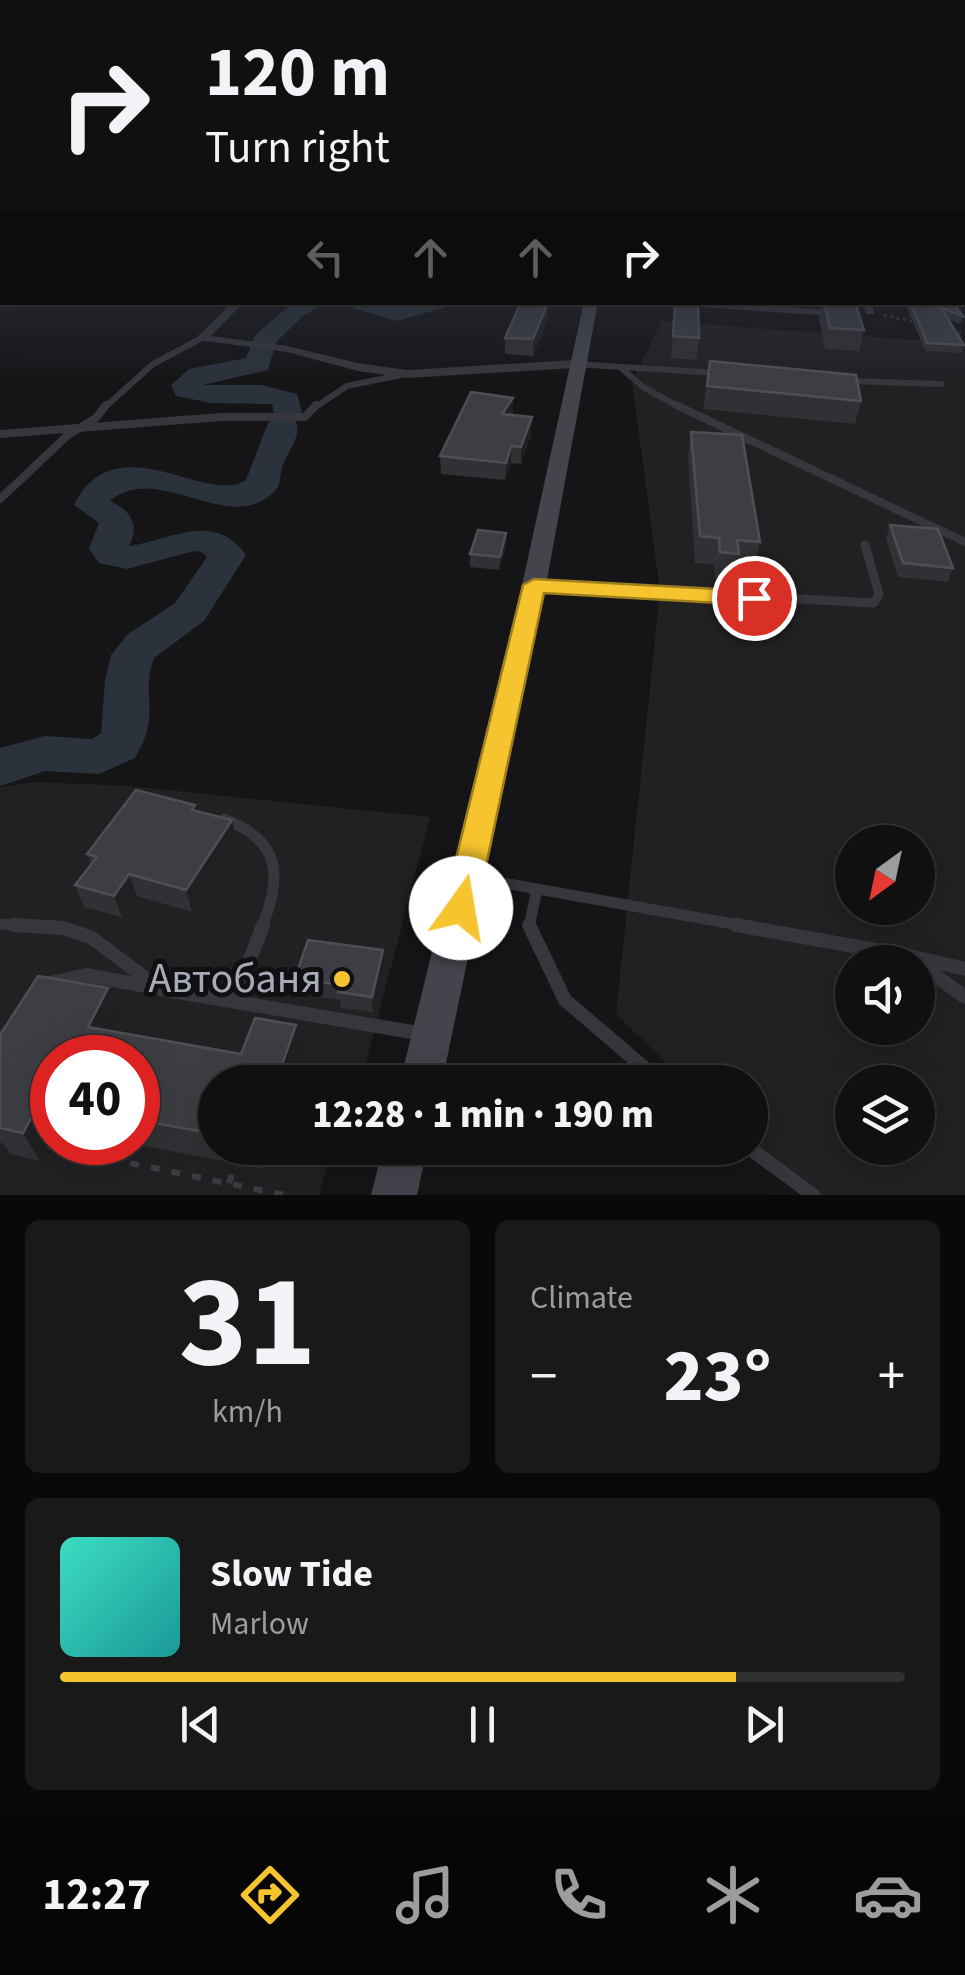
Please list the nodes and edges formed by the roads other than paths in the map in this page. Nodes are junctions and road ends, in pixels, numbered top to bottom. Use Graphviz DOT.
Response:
graph roads {
  1 [pos="235,305"];
  2 [pos="589,305"];
  3 [pos="717,305"];
  4 [pos="848,314"];
  5 [pos="202,338"];
  6 [pos="576,364"];
  7 [pos="620,367"];
  8 [pos="407,374"];
  9 [pos="739,374"];
  10 [pos="838,380"];
  11 [pos="941,384"];
  12 [pos="81,427"];
  13 [pos="0,434"];
  14 [pos="0,499"];
  15 [pos="965,542"];
  16 [pos="865,545"];
  17 [pos="534,585"];
  18 [pos="213,816"];
  19 [pos="468,876"];
  20 [pos="537,888"];
  21 [pos="0,924"];
  22 [pos="835,945"];
  23 [pos="935,963"];
  24 [pos="965,968"];
  25 [pos="935,976"];
  26 [pos="160,989"];
  27 [pos="34,996"];
  28 [pos="965,998"];
  29 [pos="234,1001"];
  30 [pos="432,1035"];
  31 [pos="424,1065"];
  32 [pos="641,1065"];
  33 [pos="768,1162"];
  34 [pos="401,1165"];
  35 [pos="394,1195"];
  36 [pos="813,1195"];
  1 -- 5 [label="street"];
  2 -- 6 [label="street"];
  3 -- 4 [label="lane"];
  5 -- 8 [label="street"];
  5 -- 12 [label="lane"];
  6 -- 7 [label="lane"];
  6 -- 8 [label="street"];
  6 -- 17 [label="street"];
  7 -- 9 [label="lane"];
  7 -- 15 [label="lane"];
  8 -- 12 [label="lane"];
  10 -- 11 [label="lane"];
  12 -- 13 [label="lane"];
  12 -- 14 [label="lane"];
  16 -- 17 [label="lane"];
  17 -- 19 [label="street"];
  18 -- 29 [label="lane"];
  19 -- 20 [label="lane"];
  19 -- 30 [label="street"];
  20 -- 22 [label="lane"];
  20 -- 32 [label="lane"];
  21 -- 26 [label="lane"];
  23 -- 24 [label="lane"];
  25 -- 28 [label="lane"];
  26 -- 27 [label="lane"];
  26 -- 29 [label="lane"];
  29 -- 30 [label="lane"];
  30 -- 31 [label="street"];
  33 -- 36 [label="lane"];
  34 -- 35 [label="street"];
}
